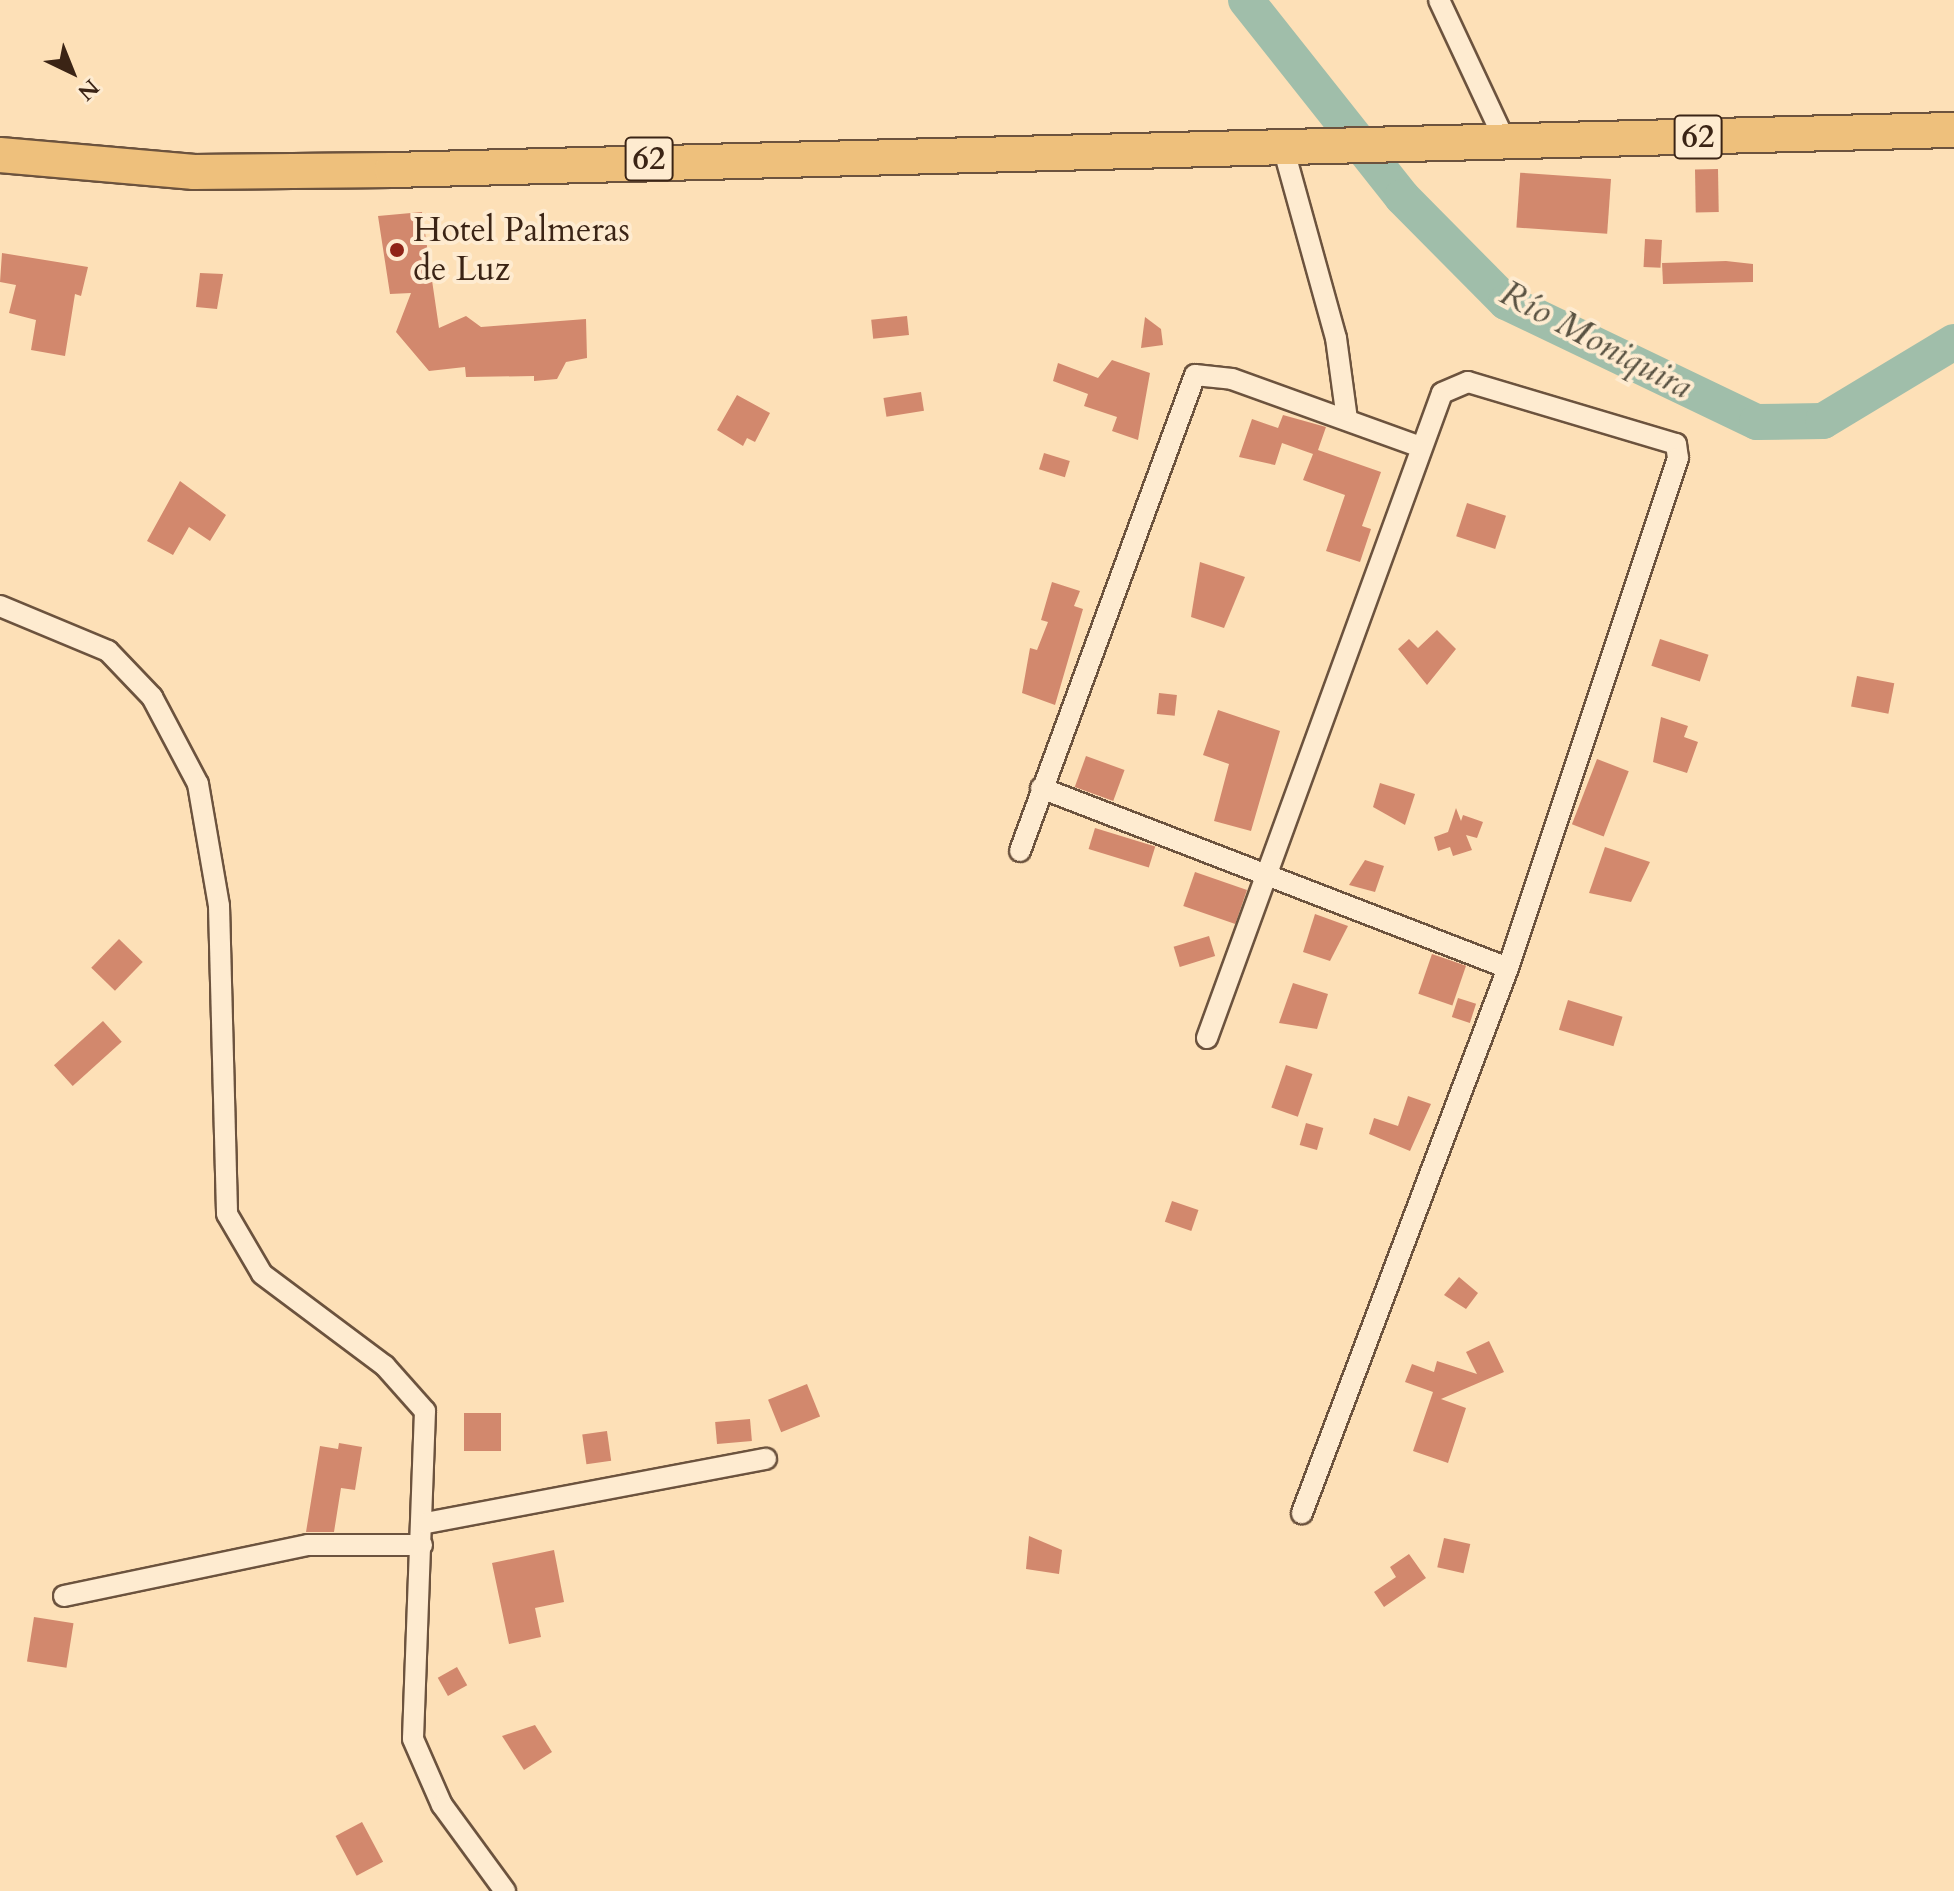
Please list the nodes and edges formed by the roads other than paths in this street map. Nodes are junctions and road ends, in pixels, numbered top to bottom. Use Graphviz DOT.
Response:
graph roads {
  1 [pos="1439,0"];
  2 [pos="1954,130"];
  3 [pos="1505,141"];
  4 [pos="1291,146"];
  5 [pos="0,155"];
  6 [pos="1347,419"];
  7 [pos="1418,446"];
  8 [pos="0,606"];
  9 [pos="1041,788"];
  10 [pos="1020,851"];
  11 [pos="1266,871"];
  12 [pos="1508,968"];
  13 [pos="1207,1038"];
  14 [pos="766,1459"];
  15 [pos="1302,1513"];
  16 [pos="426,1523"];
  17 [pos="422,1545"];
  18 [pos="64,1596"];
  19 [pos="505,1891"];
  1 -- 3 [label="street"];
  2 -- 3 [label="main road, 62"];
  3 -- 4 [label="main road, 62"];
  4 -- 5 [label="main road, 62"];
  4 -- 6 [label="street"];
  6 -- 7 [label="street"];
  6 -- 9 [label="street"];
  7 -- 11 [label="street"];
  7 -- 12 [label="street"];
  8 -- 16 [label="street"];
  9 -- 10 [label="street"];
  9 -- 11 [label="street"];
  11 -- 12 [label="street"];
  11 -- 13 [label="street"];
  12 -- 15 [label="street"];
  14 -- 16 [label="street"];
  16 -- 17 [label="street"];
  17 -- 18 [label="street"];
  17 -- 19 [label="street"];
}
